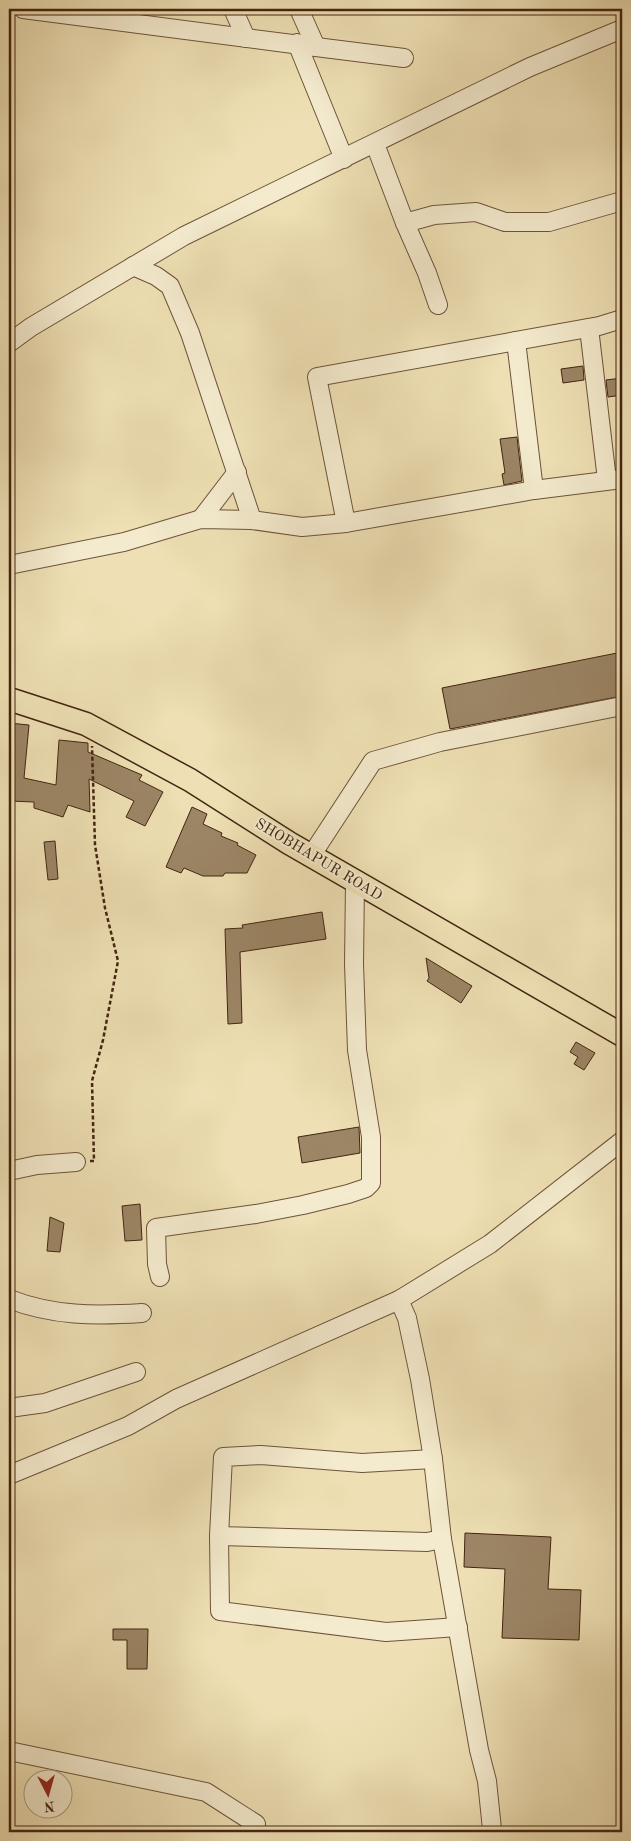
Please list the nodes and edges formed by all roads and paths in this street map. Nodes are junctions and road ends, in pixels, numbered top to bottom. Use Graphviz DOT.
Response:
graph roads {
  1 [pos="23,9"];
  2 [pos="233,9"];
  3 [pos="299,9"];
  4 [pos="622,29"];
  5 [pos="246,38"];
  6 [pos="297,44"];
  7 [pos="316,47"];
  8 [pos="404,58"];
  9 [pos="375,144"];
  10 [pos="344,159"];
  11 [pos="622,201"];
  12 [pos="405,223"];
  13 [pos="133,266"];
  14 [pos="438,305"];
  15 [pos="622,320"];
  16 [pos="589,328"];
  17 [pos="516,341"];
  18 [pos="9,343"];
  19 [pos="237,472"];
  20 [pos="615,480"];
  21 [pos="534,490"];
  22 [pos="201,520"];
  23 [pos="252,520"];
  24 [pos="346,523"];
  25 [pos="9,565"];
  26 [pos="9,699"];
  27 [pos="622,706"];
  28 [pos="91,727"];
  29 [pos="311,856"];
  30 [pos="355,882"];
  31 [pos="622,1035"];
  32 [pos="622,1140"];
  33 [pos="76,1162"];
  34 [pos="9,1170"];
  35 [pos="160,1277"];
  36 [pos="9,1299"];
  37 [pos="399,1300"];
  38 [pos="142,1313"];
  39 [pos="136,1372"];
  40 [pos="9,1408"];
  41 [pos="434,1459"];
  42 [pos="9,1475"];
  43 [pos="219,1536"];
  44 [pos="442,1539"];
  45 [pos="458,1627"];
  46 [pos="9,1751"];
  47 [pos="256,1824"];
  48 [pos="494,1832"];
  1 -- 5 [label="street"];
  2 -- 5 [label="street"];
  3 -- 7 [label="street"];
  4 -- 9 [label="street"];
  5 -- 6 [label="street"];
  6 -- 7 [label="street"];
  6 -- 10 [label="street"];
  7 -- 8 [label="street"];
  9 -- 10 [label="street"];
  9 -- 12 [label="street"];
  10 -- 13 [label="street"];
  11 -- 12 [label="street"];
  12 -- 14 [label="street"];
  13 -- 18 [label="street"];
  13 -- 19 [label="street"];
  15 -- 16 [label="street"];
  16 -- 17 [label="street"];
  16 -- 20 [label="street"];
  17 -- 21 [label="street"];
  17 -- 24 [label="street"];
  19 -- 22 [label="street"];
  19 -- 23 [label="street"];
  20 -- 21 [label="street"];
  21 -- 24 [label="street"];
  22 -- 23 [label="street"];
  22 -- 25 [label="street"];
  23 -- 24 [label="street"];
  26 -- 28 [label="main road, SHOBHAPUR ROAD"];
  27 -- 29 [label="street"];
  28 -- 29 [label="main road, SHOBHAPUR ROAD"];
  28 -- 33 [label="path"];
  29 -- 30 [label="main road, SHOBHAPUR ROAD"];
  30 -- 31 [label="main road, SHOBHAPUR ROAD"];
  30 -- 35 [label="street"];
  32 -- 37 [label="street"];
  33 -- 34 [label="street"];
  36 -- 38 [label="street"];
  37 -- 41 [label="street"];
  37 -- 42 [label="street"];
  39 -- 40 [label="street"];
  41 -- 43 [label="street"];
  41 -- 44 [label="street"];
  43 -- 44 [label="street"];
  43 -- 45 [label="street"];
  44 -- 45 [label="street"];
  45 -- 48 [label="street"];
  46 -- 47 [label="street"];
}
